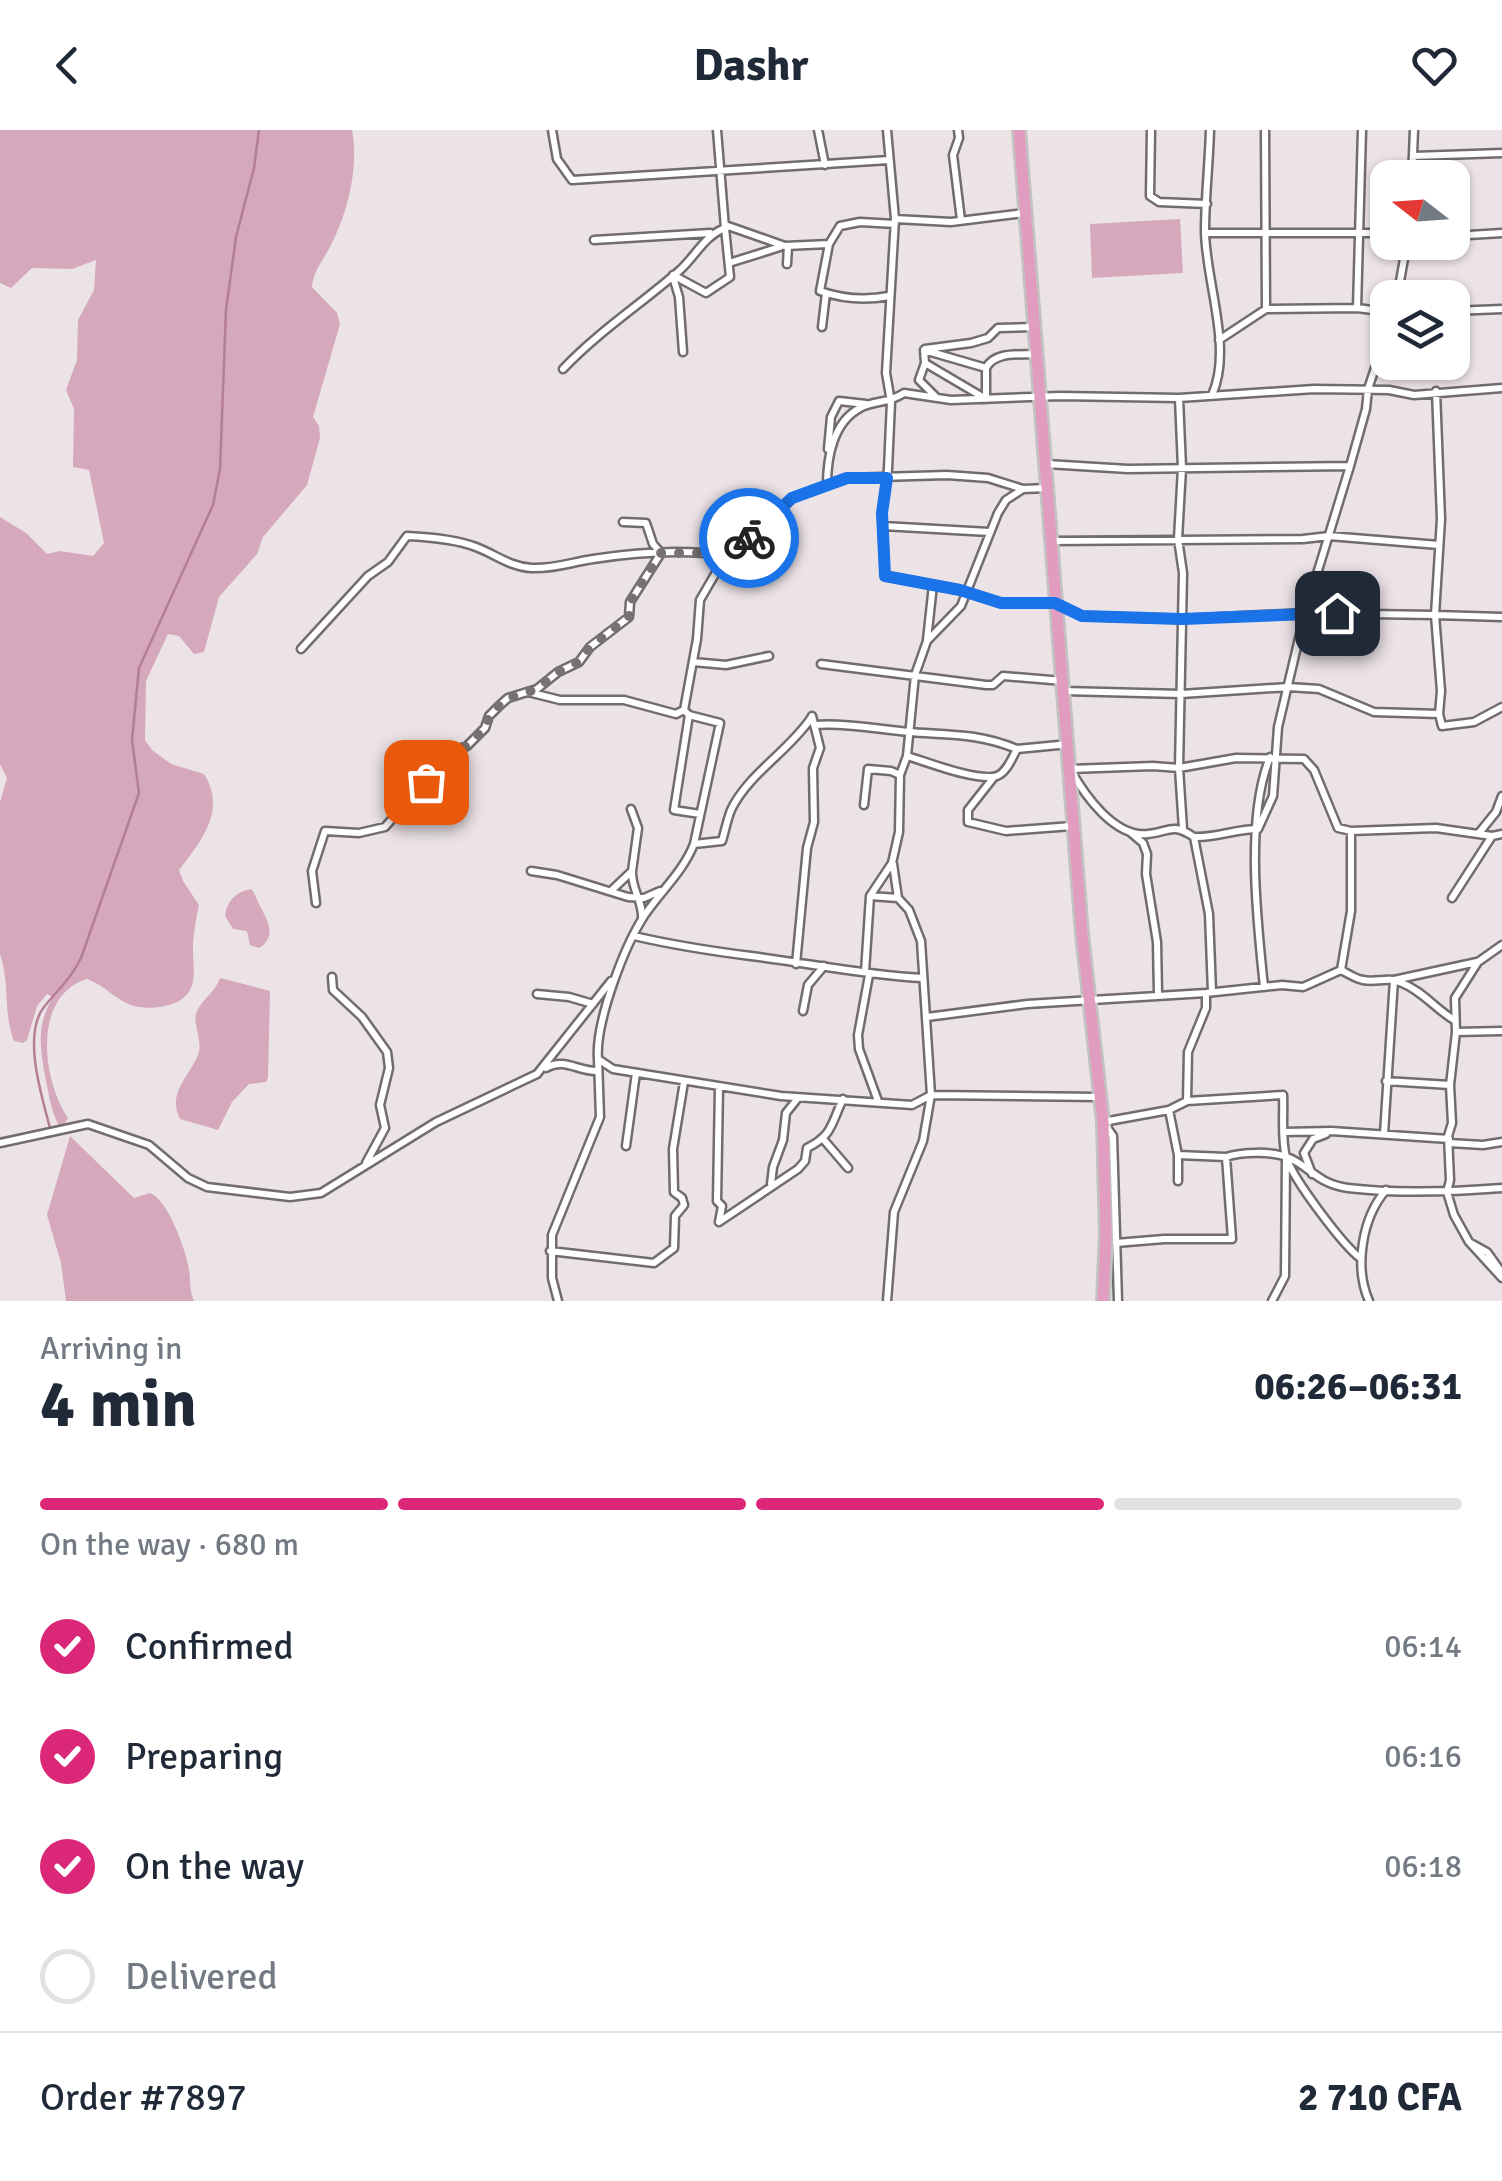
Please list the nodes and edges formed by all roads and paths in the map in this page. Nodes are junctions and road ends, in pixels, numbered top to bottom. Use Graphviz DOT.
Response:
graph roads {
  1 [pos="552,130"];
  2 [pos="718,130"];
  3 [pos="818,130"];
  4 [pos="888,130"];
  5 [pos="1019,130"];
  6 [pos="1151,130"];
  7 [pos="1210,130"];
  8 [pos="1265,130"];
  9 [pos="1362,130"];
  10 [pos="1414,130"];
  11 [pos="960,133"];
  12 [pos="1502,152"];
  13 [pos="1414,156"];
  14 [pos="889,160"];
  15 [pos="1414,160"];
  16 [pos="825,165"];
  17 [pos="721,171"];
  18 [pos="1207,204"];
  19 [pos="1026,212"];
  20 [pos="961,220"];
  21 [pos="895,221"];
  22 [pos="724,228"];
  23 [pos="1264,232"];
  24 [pos="711,233"];
  25 [pos="1205,233"];
  26 [pos="1358,234"];
  27 [pos="1370,234"];
  28 [pos="1502,234"];
  29 [pos="1470,235"];
  30 [pos="594,240"];
  31 [pos="829,244"];
  32 [pos="787,246"];
  33 [pos="728,263"];
  34 [pos="787,264"];
  35 [pos="673,276"];
  36 [pos="826,293"];
  37 [pos="889,296"];
  38 [pos="1357,308"];
  39 [pos="1266,309"];
  40 [pos="1502,309"];
  41 [pos="1370,310"];
  42 [pos="1470,310"];
  43 [pos="822,327"];
  44 [pos="1036,327"];
  45 [pos="1220,340"];
  46 [pos="924,350"];
  47 [pos="683,352"];
  48 [pos="1038,354"];
  49 [pos="925,364"];
  50 [pos="986,368"];
  51 [pos="563,369"];
  52 [pos="1371,380"];
  53 [pos="1502,388"];
  54 [pos="1368,389"];
  55 [pos="1436,391"];
  56 [pos="1212,396"];
  57 [pos="1040,397"];
  58 [pos="936,398"];
  59 [pos="986,398"];
  60 [pos="1179,398"];
  61 [pos="891,402"];
  62 [pos="872,405"];
  63 [pos="827,460"];
  64 [pos="1046,464"];
  65 [pos="1350,466"];
  66 [pos="1182,468"];
  67 [pos="887,478"];
  68 [pos="827,485"];
  69 [pos="1048,488"];
  70 [pos="1023,489"];
  71 [pos="781,508"];
  72 [pos="623,522"];
  73 [pos="884,526"];
  74 [pos="989,532"];
  75 [pos="1329,536"];
  76 [pos="1178,539"];
  77 [pos="1051,542"];
  78 [pos="1438,545"];
  79 [pos="661,553"];
  80 [pos="708,553"];
  81 [pos="731,556"];
  82 [pos="933,585"];
  83 [pos="967,592"];
  84 [pos="1055,603"];
  85 [pos="1304,613"];
  86 [pos="1436,615"];
  87 [pos="1502,617"];
  88 [pos="1182,619"];
  89 [pos="927,641"];
  90 [pos="301,649"];
  91 [pos="769,656"];
  92 [pos="693,662"];
  93 [pos="822,664"];
  94 [pos="915,675"];
  95 [pos="1064,686"];
  96 [pos="1288,687"];
  97 [pos="527,692"];
  98 [pos="1181,694"];
  99 [pos="1502,708"];
  100 [pos="687,712"];
  101 [pos="1439,714"];
  102 [pos="814,725"];
  103 [pos="908,732"];
  104 [pos="1069,744"];
  105 [pos="1017,749"];
  106 [pos="907,756"];
  107 [pos="1274,756"];
  108 [pos="1179,768"];
  109 [pos="1070,770"];
  110 [pos="900,775"];
  111 [pos="994,777"];
  112 [pos="1502,796"];
  113 [pos="864,805"];
  114 [pos="631,809"];
  115 [pos="700,814"];
  116 [pos="1074,826"];
  117 [pos="1182,829"];
  118 [pos="1258,829"];
  119 [pos="1130,831"];
  120 [pos="1351,831"];
  121 [pos="1478,834"];
  122 [pos="1502,834"];
  123 [pos="1492,836"];
  124 [pos="1194,837"];
  125 [pos="694,844"];
  126 [pos="892,863"];
  127 [pos="532,871"];
  128 [pos="632,871"];
  129 [pos="612,890"];
  130 [pos="663,890"];
  131 [pos="870,896"];
  132 [pos="638,898"];
  133 [pos="898,898"];
  134 [pos="1452,898"];
  135 [pos="316,903"];
  136 [pos="642,920"];
  137 [pos="634,936"];
  138 [pos="1502,944"];
  139 [pos="1478,962"];
  140 [pos="796,964"];
  141 [pos="824,966"];
  142 [pos="1341,970"];
  143 [pos="867,974"];
  144 [pos="616,976"];
  145 [pos="332,977"];
  146 [pos="922,978"];
  147 [pos="1394,980"];
  148 [pos="1264,987"];
  149 [pos="1209,993"];
  150 [pos="536,994"];
  151 [pos="1158,994"];
  152 [pos="1090,1000"];
  153 [pos="593,1004"];
  154 [pos="803,1011"];
  155 [pos="927,1017"];
  156 [pos="1454,1020"];
  157 [pos="1502,1031"];
  158 [pos="1456,1032"];
  159 [pos="598,1059"];
  160 [pos="598,1072"];
  161 [pos="636,1073"];
  162 [pos="537,1074"];
  163 [pos="1386,1081"];
  164 [pos="684,1082"];
  165 [pos="1450,1085"];
  166 [pos="719,1086"];
  167 [pos="931,1095"];
  168 [pos="798,1097"];
  169 [pos="1100,1097"];
  170 [pos="843,1098"];
  171 [pos="878,1101"];
  172 [pos="1187,1101"];
  173 [pos="1169,1110"];
  174 [pos="1103,1122"];
  175 [pos="1331,1131"];
  176 [pos="1285,1132"];
  177 [pos="1384,1134"];
  178 [pos="824,1140"];
  179 [pos="1448,1141"];
  180 [pos="1502,1142"];
  181 [pos="0,1143"];
  182 [pos="626,1146"];
  183 [pos="1178,1155"];
  184 [pos="1226,1157"];
  185 [pos="1286,1157"];
  186 [pos="366,1164"];
  187 [pos="848,1168"];
  188 [pos="1312,1175"];
  189 [pos="1178,1182"];
  190 [pos="771,1185"];
  191 [pos="1502,1188"];
  192 [pos="1369,1189"];
  193 [pos="1386,1190"];
  194 [pos="1446,1192"];
  195 [pos="1376,1202"];
  196 [pos="1116,1243"];
  197 [pos="550,1251"];
  198 [pos="1360,1258"];
  199 [pos="1502,1275"];
  200 [pos="558,1301"];
  201 [pos="887,1301"];
  202 [pos="1103,1301"];
  203 [pos="1118,1301"];
  204 [pos="1272,1301"];
  205 [pos="1370,1301"];
  1 -- 17 [label="street"];
  2 -- 17 [label="street"];
  3 -- 16 [label="street"];
  4 -- 14 [label="street"];
  5 -- 19 [label="main road"];
  6 -- 18 [label="street"];
  7 -- 18 [label="street"];
  8 -- 23 [label="street"];
  9 -- 26 [label="street"];
  10 -- 13 [label="street"];
  11 -- 20 [label="street"];
  12 -- 13 [label="street"];
  13 -- 15 [label="street"];
  14 -- 16 [label="street"];
  14 -- 21 [label="street"];
  16 -- 17 [label="street"];
  17 -- 22 [label="street"];
  18 -- 25 [label="street"];
  19 -- 20 [label="street"];
  19 -- 44 [label="main road"];
  20 -- 21 [label="street"];
  21 -- 31 [label="street"];
  21 -- 37 [label="street"];
  22 -- 24 [label="street"];
  22 -- 32 [label="street"];
  22 -- 33 [label="street"];
  23 -- 25 [label="street"];
  23 -- 26 [label="street"];
  23 -- 39 [label="street"];
  24 -- 30 [label="street"];
  24 -- 35 [label="street"];
  25 -- 45 [label="street"];
  26 -- 27 [label="street"];
  26 -- 38 [label="street"];
  28 -- 29 [label="street"];
  31 -- 32 [label="street"];
  31 -- 36 [label="street"];
  32 -- 33 [label="street"];
  32 -- 34 [label="street"];
  33 -- 35 [label="street"];
  35 -- 47 [label="street"];
  35 -- 51 [label="street"];
  36 -- 37 [label="street"];
  36 -- 43 [label="street"];
  37 -- 61 [label="street"];
  38 -- 39 [label="street"];
  38 -- 41 [label="street"];
  39 -- 45 [label="street"];
  40 -- 42 [label="street"];
  44 -- 46 [label="street"];
  44 -- 48 [label="main road"];
  45 -- 56 [label="street"];
  46 -- 49 [label="street"];
  46 -- 50 [label="street"];
  48 -- 50 [label="street"];
  48 -- 57 [label="main road"];
  49 -- 58 [label="street"];
  49 -- 59 [label="street"];
  50 -- 59 [label="street"];
  52 -- 54 [label="street"];
  53 -- 55 [label="street"];
  54 -- 55 [label="street"];
  54 -- 56 [label="street"];
  54 -- 65 [label="street"];
  55 -- 78 [label="street"];
  56 -- 60 [label="street"];
  57 -- 59 [label="street"];
  57 -- 60 [label="street"];
  57 -- 64 [label="main road"];
  58 -- 59 [label="street"];
  58 -- 61 [label="street"];
  60 -- 66 [label="street"];
  61 -- 62 [label="street"];
  61 -- 67 [label="street"];
  62 -- 63 [label="street"];
  62 -- 63 [label="street"];
  63 -- 68 [label="street"];
  64 -- 66 [label="street"];
  64 -- 69 [label="main road"];
  65 -- 66 [label="street"];
  65 -- 75 [label="street"];
  66 -- 76 [label="street"];
  67 -- 68 [label="street"];
  67 -- 70 [label="street"];
  67 -- 73 [label="street"];
  68 -- 71 [label="street"];
  69 -- 70 [label="street"];
  69 -- 77 [label="main road"];
  70 -- 74 [label="street"];
  71 -- 80 [label="street"];
  71 -- 81 [label="street"];
  72 -- 79 [label="street"];
  73 -- 74 [label="street"];
  73 -- 82 [label="street"];
  74 -- 83 [label="street"];
  75 -- 76 [label="street"];
  75 -- 78 [label="street"];
  75 -- 85 [label="street"];
  76 -- 77 [label="street"];
  76 -- 88 [label="street"];
  77 -- 84 [label="main road"];
  78 -- 86 [label="street"];
  79 -- 80 [label="street"];
  79 -- 90 [label="street"];
  79 -- 97 [label="street"];
  80 -- 81 [label="street"];
  81 -- 92 [label="street"];
  82 -- 83 [label="street"];
  82 -- 89 [label="street"];
  83 -- 84 [label="street"];
  83 -- 89 [label="street"];
  84 -- 88 [label="street"];
  84 -- 95 [label="main road"];
  85 -- 86 [label="street"];
  85 -- 88 [label="street"];
  85 -- 96 [label="street"];
  86 -- 87 [label="street"];
  86 -- 101 [label="street"];
  88 -- 98 [label="street"];
  89 -- 94 [label="street"];
  91 -- 92 [label="street"];
  92 -- 100 [label="street"];
  93 -- 94 [label="street"];
  94 -- 95 [label="street"];
  94 -- 103 [label="street"];
  95 -- 98 [label="street"];
  95 -- 104 [label="main road"];
  96 -- 98 [label="street"];
  96 -- 101 [label="street"];
  96 -- 107 [label="street"];
  97 -- 100 [label="street"];
  97 -- 135 [label="street"];
  98 -- 108 [label="street"];
  99 -- 101 [label="street"];
  100 -- 115 [label="street"];
  100 -- 115 [label="street"];
  102 -- 103 [label="street"];
  102 -- 125 [label="street"];
  102 -- 140 [label="street"];
  103 -- 105 [label="street"];
  103 -- 106 [label="street"];
  104 -- 105 [label="street"];
  104 -- 109 [label="main road"];
  105 -- 111 [label="street"];
  106 -- 110 [label="street"];
  106 -- 111 [label="street"];
  107 -- 108 [label="street"];
  107 -- 118 [label="street"];
  107 -- 118 [label="street"];
  107 -- 120 [label="street"];
  108 -- 109 [label="street"];
  108 -- 117 [label="street"];
  109 -- 116 [label="main road"];
  109 -- 119 [label="street"];
  110 -- 113 [label="street"];
  110 -- 126 [label="street"];
  111 -- 116 [label="street"];
  112 -- 121 [label="street"];
  114 -- 128 [label="street"];
  115 -- 125 [label="street"];
  116 -- 152 [label="main road"];
  117 -- 119 [label="street"];
  117 -- 124 [label="street"];
  118 -- 124 [label="street"];
  118 -- 148 [label="street"];
  119 -- 151 [label="street"];
  120 -- 121 [label="street"];
  120 -- 142 [label="street"];
  121 -- 123 [label="street"];
  122 -- 123 [label="street"];
  123 -- 134 [label="street"];
  124 -- 149 [label="street"];
  125 -- 130 [label="street"];
  126 -- 131 [label="street"];
  126 -- 133 [label="street"];
  127 -- 129 [label="street"];
  128 -- 129 [label="street"];
  128 -- 132 [label="street"];
  129 -- 132 [label="street"];
  130 -- 132 [label="street"];
  130 -- 136 [label="street"];
  131 -- 133 [label="street"];
  131 -- 143 [label="street"];
  132 -- 136 [label="street"];
  133 -- 146 [label="street"];
  136 -- 137 [label="street"];
  137 -- 140 [label="street"];
  137 -- 144 [label="street"];
  138 -- 139 [label="street"];
  139 -- 147 [label="street"];
  139 -- 156 [label="street"];
  140 -- 141 [label="street"];
  141 -- 143 [label="street"];
  141 -- 154 [label="street"];
  142 -- 147 [label="street"];
  142 -- 148 [label="street"];
  143 -- 146 [label="street"];
  143 -- 171 [label="street"];
  144 -- 153 [label="street"];
  144 -- 159 [label="street"];
  145 -- 186 [label="street"];
  146 -- 155 [label="street"];
  147 -- 156 [label="street"];
  147 -- 163 [label="street"];
  148 -- 149 [label="street"];
  149 -- 151 [label="street"];
  149 -- 172 [label="street"];
  150 -- 153 [label="street"];
  151 -- 152 [label="street"];
  152 -- 155 [label="street"];
  152 -- 169 [label="main road"];
  153 -- 162 [label="street"];
  155 -- 167 [label="street"];
  156 -- 158 [label="street"];
  157 -- 158 [label="street"];
  158 -- 165 [label="street"];
  159 -- 160 [label="street"];
  159 -- 161 [label="street"];
  160 -- 162 [label="street"];
  160 -- 197 [label="street"];
  161 -- 164 [label="street"];
  161 -- 182 [label="street"];
  162 -- 186 [label="street"];
  163 -- 165 [label="street"];
  163 -- 177 [label="street"];
  164 -- 166 [label="street"];
  164 -- 197 [label="street"];
  165 -- 179 [label="street"];
  166 -- 168 [label="street"];
  166 -- 190 [label="street"];
  167 -- 169 [label="street"];
  167 -- 171 [label="street"];
  167 -- 201 [label="street"];
  168 -- 170 [label="street"];
  168 -- 190 [label="street"];
  169 -- 174 [label="main road"];
  170 -- 171 [label="street"];
  170 -- 178 [label="street"];
  172 -- 173 [label="street"];
  172 -- 176 [label="street"];
  173 -- 174 [label="street"];
  173 -- 183 [label="street"];
  174 -- 196 [label="street"];
  174 -- 202 [label="main road"];
  175 -- 176 [label="street"];
  175 -- 177 [label="street"];
  175 -- 188 [label="street"];
  176 -- 185 [label="street"];
  177 -- 179 [label="street"];
  178 -- 187 [label="street"];
  178 -- 190 [label="street"];
  179 -- 180 [label="street"];
  179 -- 194 [label="street"];
  181 -- 186 [label="street"];
  183 -- 184 [label="street"];
  183 -- 189 [label="street"];
  184 -- 185 [label="street"];
  184 -- 196 [label="street"];
  185 -- 188 [label="street"];
  185 -- 198 [label="street"];
  185 -- 204 [label="street"];
  188 -- 192 [label="street"];
  191 -- 194 [label="street"];
  192 -- 193 [label="street"];
  192 -- 195 [label="street"];
  193 -- 194 [label="street"];
  193 -- 195 [label="street"];
  194 -- 199 [label="street"];
  195 -- 198 [label="street"];
  196 -- 203 [label="street"];
  197 -- 200 [label="street"];
  198 -- 205 [label="street"];
}
